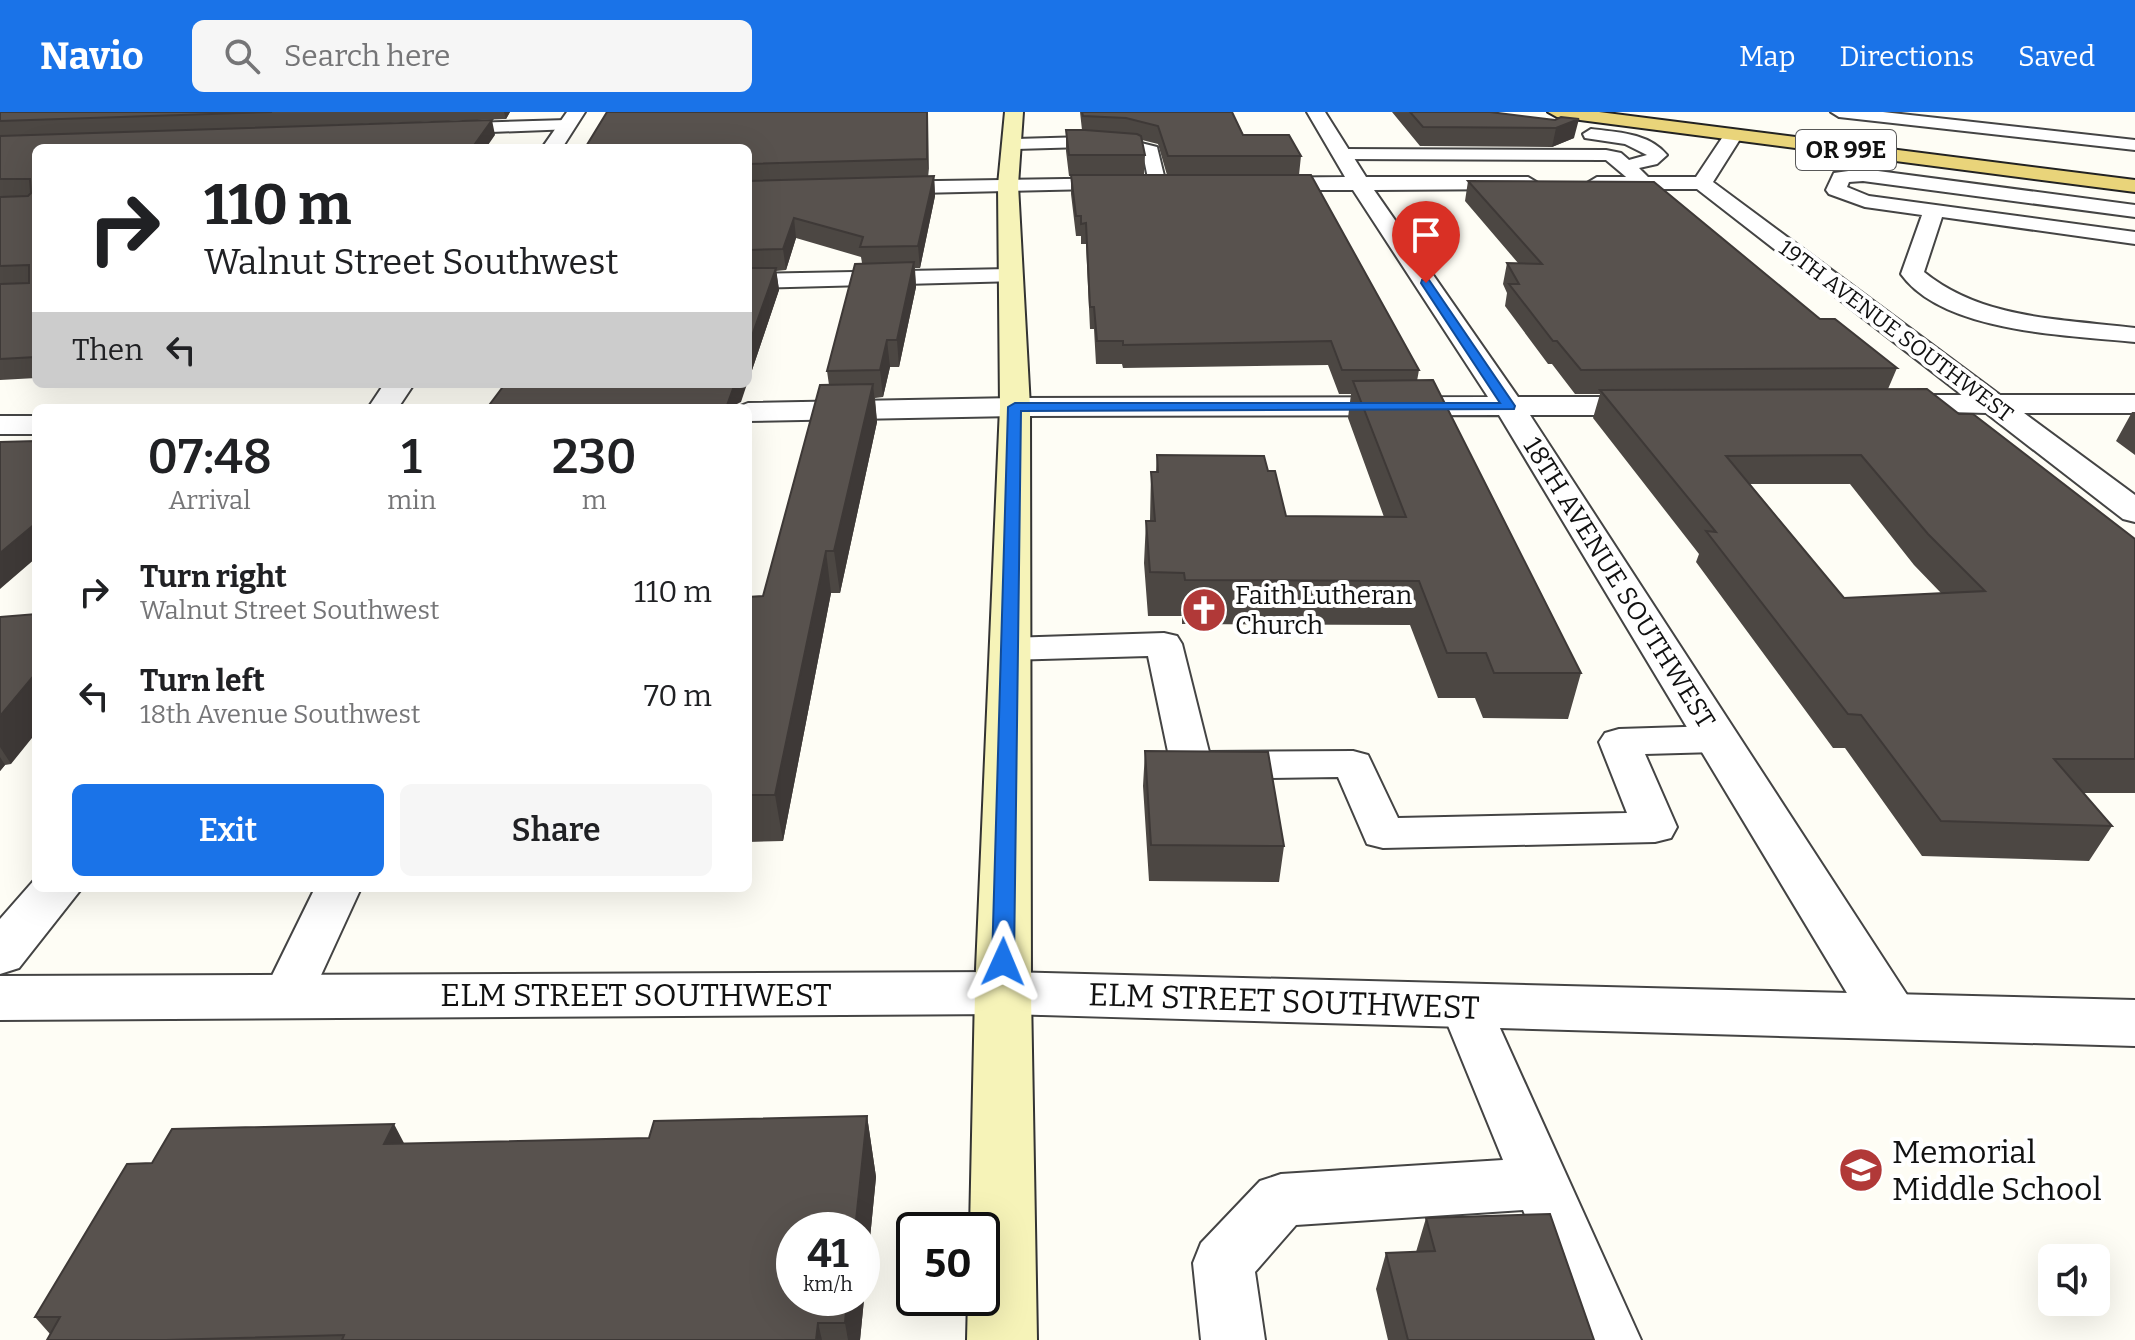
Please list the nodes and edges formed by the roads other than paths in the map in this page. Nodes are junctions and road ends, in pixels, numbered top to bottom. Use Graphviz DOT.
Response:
graph roads {
  1 [pos="1316,112"];
  2 [pos="1557,112"];
  3 [pos="1839,112"];
  4 [pos="1982,112"];
  5 [pos="1915,113"];
  6 [pos="571,118"];
  7 [pos="1944,121"];
  8 [pos="2135,128"];
  9 [pos="425,129"];
  10 [pos="1581,130"];
  11 [pos="2027,133"];
  12 [pos="1733,136"];
  13 [pos="555,144"];
  14 [pos="2135,145"];
  15 [pos="1011,147"];
  16 [pos="1626,166"];
  17 [pos="1350,169"];
  18 [pos="1550,183"];
  19 [pos="1582,183"];
  20 [pos="1645,183"];
  21 [pos="1702,183"];
  22 [pos="1165,184"];
  23 [pos="1235,184"];
  24 [pos="2135,186"];
  25 [pos="855,188"];
  26 [pos="1934,210"];
  27 [pos="2135,211"];
  28 [pos="2135,238"];
  29 [pos="1010,276"];
  30 [pos="752,281"];
  31 [pos="2135,335"];
  32 [pos="1992,404"];
  33 [pos="2135,404"];
  34 [pos="1852,405"];
  35 [pos="1509,406"];
  36 [pos="1681,406"];
  37 [pos="1015,407"];
  38 [pos="752,412"];
  39 [pos="0,425"];
  40 [pos="32,425"];
  41 [pos="2135,512"];
  42 [pos="1009,649"];
  43 [pos="1716,739"];
  44 [pos="54,892"];
  45 [pos="336,892"];
  46 [pos="0,954"];
  47 [pos="1003,993"];
  48 [pos="287,996"];
  49 [pos="0,998"];
  50 [pos="1465,1006"];
  51 [pos="1891,1017"];
  52 [pos="2135,1023"];
  53 [pos="1539,1183"];
  54 [pos="1002,1340"];
  55 [pos="1233,1340"];
  56 [pos="1609,1340"];
  1 -- 17 [label="street, 18TH AVENUE SOUTHWEST"];
  2 -- 10 [label="main road, OR 99E"];
  3 -- 7 [label="lane"];
  4 -- 7 [label="lane"];
  5 -- 7 [label="lane"];
  6 -- 9 [label="lane"];
  6 -- 13 [label="street"];
  7 -- 11 [label="lane"];
  8 -- 11 [label="lane"];
  10 -- 12 [label="main road, OR 99E"];
  10 -- 16 [label="lane"];
  11 -- 14 [label="lane"];
  12 -- 21 [label="street"];
  12 -- 24 [label="main road, OR 99E"];
  15 -- 22 [label="street"];
  15 -- 22 [label="lane"];
  15 -- 25 [label="street"];
  15 -- 29 [label="main road"];
  16 -- 17 [label="lane"];
  16 -- 20 [label="lane"];
  17 -- 18 [label="street"];
  17 -- 23 [label="street"];
  17 -- 35 [label="street, 18TH AVENUE SOUTHWEST"];
  19 -- 20 [label="street"];
  20 -- 21 [label="street"];
  21 -- 32 [label="street, 19TH AVENUE SOUTHWEST"];
  26 -- 27 [label="lane"];
  26 -- 28 [label="lane"];
  26 -- 31 [label="lane"];
  29 -- 30 [label="lane"];
  29 -- 37 [label="main road"];
  32 -- 33 [label="street"];
  32 -- 34 [label="street"];
  32 -- 41 [label="street, 19TH AVENUE SOUTHWEST"];
  35 -- 36 [label="street"];
  35 -- 37 [label="street"];
  35 -- 43 [label="street, 18TH AVENUE SOUTHWEST"];
  37 -- 38 [label="street"];
  37 -- 42 [label="main road"];
  39 -- 40 [label="street"];
  42 -- 43 [label="lane"];
  42 -- 47 [label="main road"];
  43 -- 51 [label="street, 18TH AVENUE SOUTHWEST"];
  44 -- 46 [label="street"];
  45 -- 48 [label="lane"];
  47 -- 48 [label="street, ELM STREET SOUTHWEST"];
  47 -- 50 [label="street, ELM STREET SOUTHWEST"];
  47 -- 54 [label="main road"];
  48 -- 49 [label="street, ELM STREET SOUTHWEST"];
  50 -- 51 [label="street, ELM STREET SOUTHWEST"];
  50 -- 53 [label="lane"];
  51 -- 52 [label="street, ELM STREET SOUTHWEST"];
  53 -- 55 [label="lane"];
  53 -- 56 [label="lane"];
}
